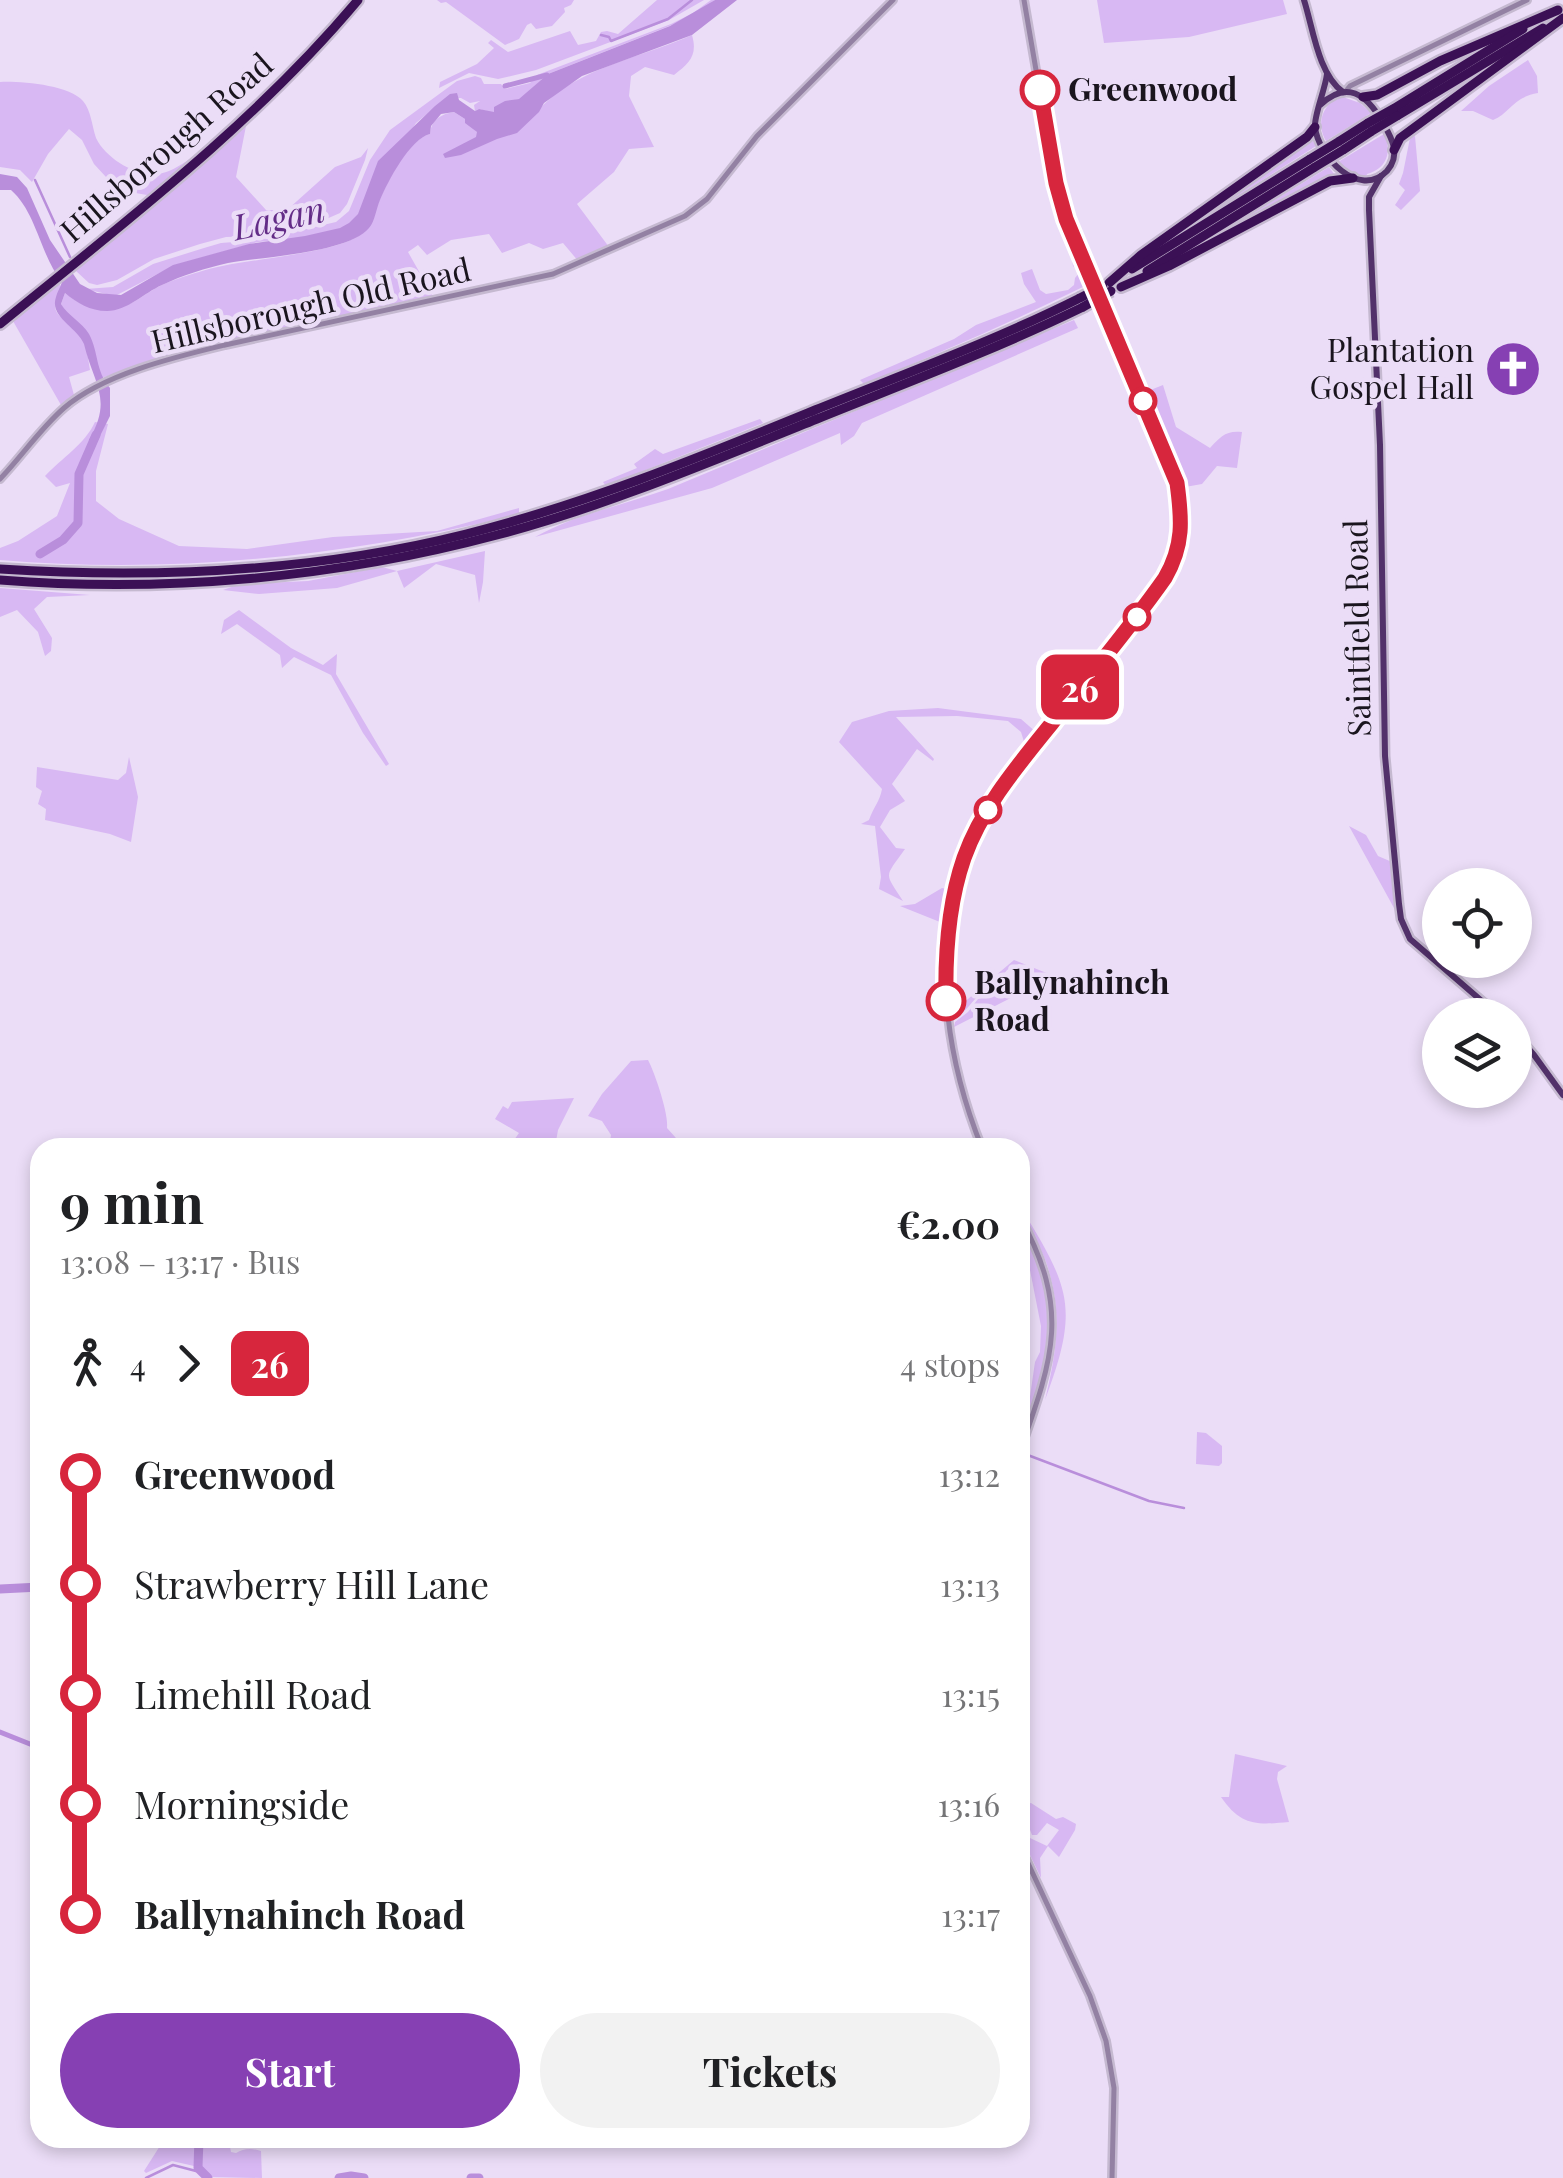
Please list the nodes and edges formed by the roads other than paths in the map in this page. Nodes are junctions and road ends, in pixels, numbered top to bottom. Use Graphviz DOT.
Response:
graph roads {
  1 [pos="358,0"];
  2 [pos="893,0"];
  3 [pos="1024,0"];
  4 [pos="1304,0"];
  5 [pos="1527,0"];
  6 [pos="1561,12"];
  7 [pos="1373,75"];
  8 [pos="1328,76"];
  9 [pos="1346,90"];
  10 [pos="1363,97"];
  11 [pos="1320,105"];
  12 [pos="1315,128"];
  13 [pos="1394,150"];
  14 [pos="1381,176"];
  15 [pos="1356,179"];
  16 [pos="1369,198"];
  17 [pos="1111,287"];
  18 [pos="1081,302"];
  19 [pos="0,324"];
  20 [pos="0,479"];
  21 [pos="0,569"];
  22 [pos="0,580"];
  23 [pos="1480,998"];
  24 [pos="1532,1053"];
  25 [pos="1563,1095"];
  26 [pos="979,1138"];
  27 [pos="1030,1237"];
  28 [pos="1030,1423"];
  29 [pos="1030,1867"];
  30 [pos="1112,2178"];
  1 -- 19 [label="highway, Hillsborough Road"];
  2 -- 20 [label="street, Hillsborough Old Road"];
  3 -- 26 [label="street"];
  4 -- 8 [label="main road"];
  5 -- 7 [label="street"];
  6 -- 10 [label="highway"];
  6 -- 13 [label="highway"];
  6 -- 17 [label="highway, bridge"];
  7 -- 9 [label="street"];
  7 -- 10 [label="street"];
  8 -- 9 [label="main road"];
  8 -- 11 [label="main road"];
  9 -- 10 [label="main road"];
  9 -- 11 [label="main road"];
  10 -- 13 [label="main road"];
  11 -- 12 [label="main road"];
  12 -- 15 [label="main road"];
  12 -- 17 [label="highway"];
  13 -- 14 [label="main road"];
  14 -- 15 [label="main road"];
  14 -- 16 [label="main road"];
  15 -- 16 [label="main road, Saintfield Road"];
  15 -- 17 [label="highway"];
  16 -- 23 [label="main road, Saintfield Road"];
  17 -- 18 [label="highway, bridge"];
  18 -- 21 [label="highway"];
  18 -- 22 [label="highway"];
  24 -- 25 [label="main road"];
  27 -- 28 [label="street"];
  29 -- 30 [label="street"];
}
